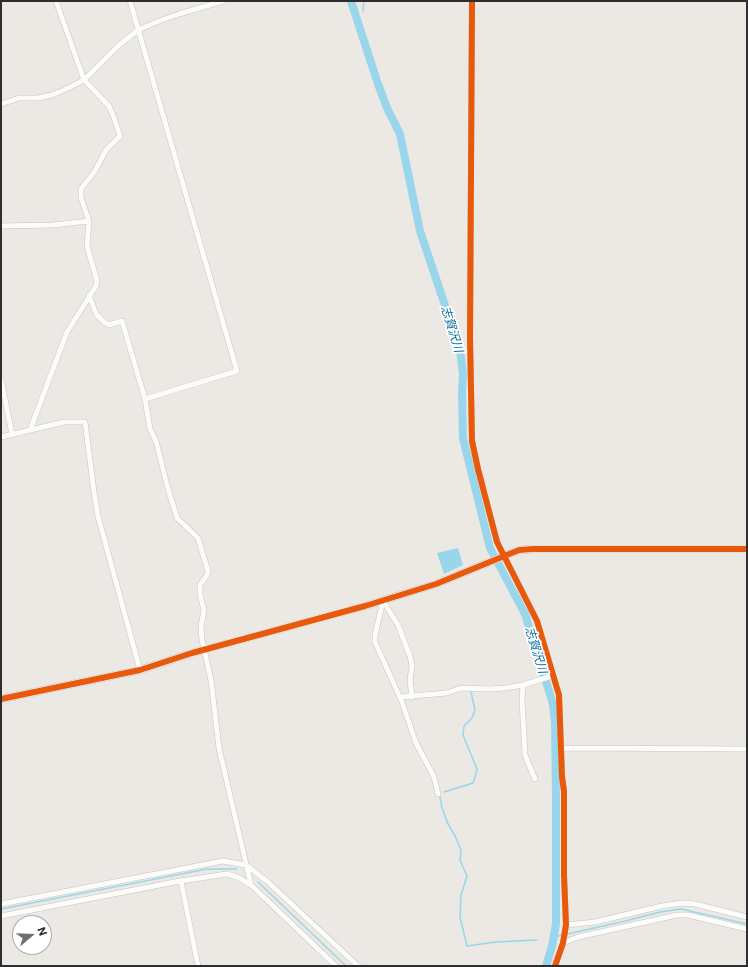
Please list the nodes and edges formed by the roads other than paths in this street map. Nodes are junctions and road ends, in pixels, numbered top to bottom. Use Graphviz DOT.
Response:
graph roads {
  1 [pos="56,1"];
  2 [pos="130,1"];
  3 [pos="223,1"];
  4 [pos="472,1"];
  5 [pos="138,30"];
  6 [pos="84,80"];
  7 [pos="1,104"];
  8 [pos="89,221"];
  9 [pos="1,226"];
  10 [pos="89,296"];
  11 [pos="1,379"];
  12 [pos="145,399"];
  13 [pos="30,430"];
  14 [pos="12,434"];
  15 [pos="1,437"];
  16 [pos="747,549"];
  17 [pos="502,556"];
  18 [pos="384,601"];
  19 [pos="203,650"];
  20 [pos="140,670"];
  21 [pos="552,676"];
  22 [pos="523,685"];
  23 [pos="400,697"];
  24 [pos="412,697"];
  25 [pos="1,699"];
  26 [pos="561,748"];
  27 [pos="747,749"];
  28 [pos="535,779"];
  29 [pos="438,794"];
  30 [pos="246,865"];
  31 [pos="181,881"];
  32 [pos="251,885"];
  33 [pos="1,904"];
  34 [pos="1,916"];
  35 [pos="747,917"];
  36 [pos="566,927"];
  37 [pos="747,929"];
  38 [pos="563,941"];
  39 [pos="198,966"];
  40 [pos="336,966"];
  41 [pos="358,966"];
  42 [pos="556,966"];
  1 -- 6 [label="street"];
  2 -- 5 [label="street"];
  3 -- 5 [label="street"];
  4 -- 17 [label="street"];
  5 -- 6 [label="street"];
  5 -- 12 [label="street"];
  6 -- 7 [label="street"];
  6 -- 8 [label="street"];
  8 -- 9 [label="street"];
  8 -- 10 [label="street"];
  10 -- 12 [label="street"];
  10 -- 13 [label="street"];
  11 -- 14 [label="street"];
  12 -- 19 [label="street"];
  13 -- 14 [label="street"];
  13 -- 20 [label="street"];
  14 -- 15 [label="street"];
  16 -- 17 [label="street"];
  17 -- 18 [label="street"];
  17 -- 21 [label="street"];
  18 -- 19 [label="street"];
  18 -- 23 [label="street"];
  18 -- 24 [label="street"];
  19 -- 20 [label="street"];
  19 -- 30 [label="street"];
  20 -- 25 [label="street"];
  21 -- 22 [label="street"];
  21 -- 26 [label="street"];
  22 -- 24 [label="street"];
  22 -- 28 [label="street"];
  23 -- 24 [label="street"];
  23 -- 29 [label="street"];
  26 -- 27 [label="street"];
  26 -- 36 [label="street"];
  30 -- 32 [label="street"];
  30 -- 33 [label="street"];
  30 -- 41 [label="street"];
  31 -- 32 [label="street"];
  31 -- 34 [label="street"];
  31 -- 39 [label="street"];
  32 -- 40 [label="street"];
  35 -- 36 [label="street"];
  36 -- 38 [label="street"];
  37 -- 38 [label="street"];
  38 -- 42 [label="street"];
}
